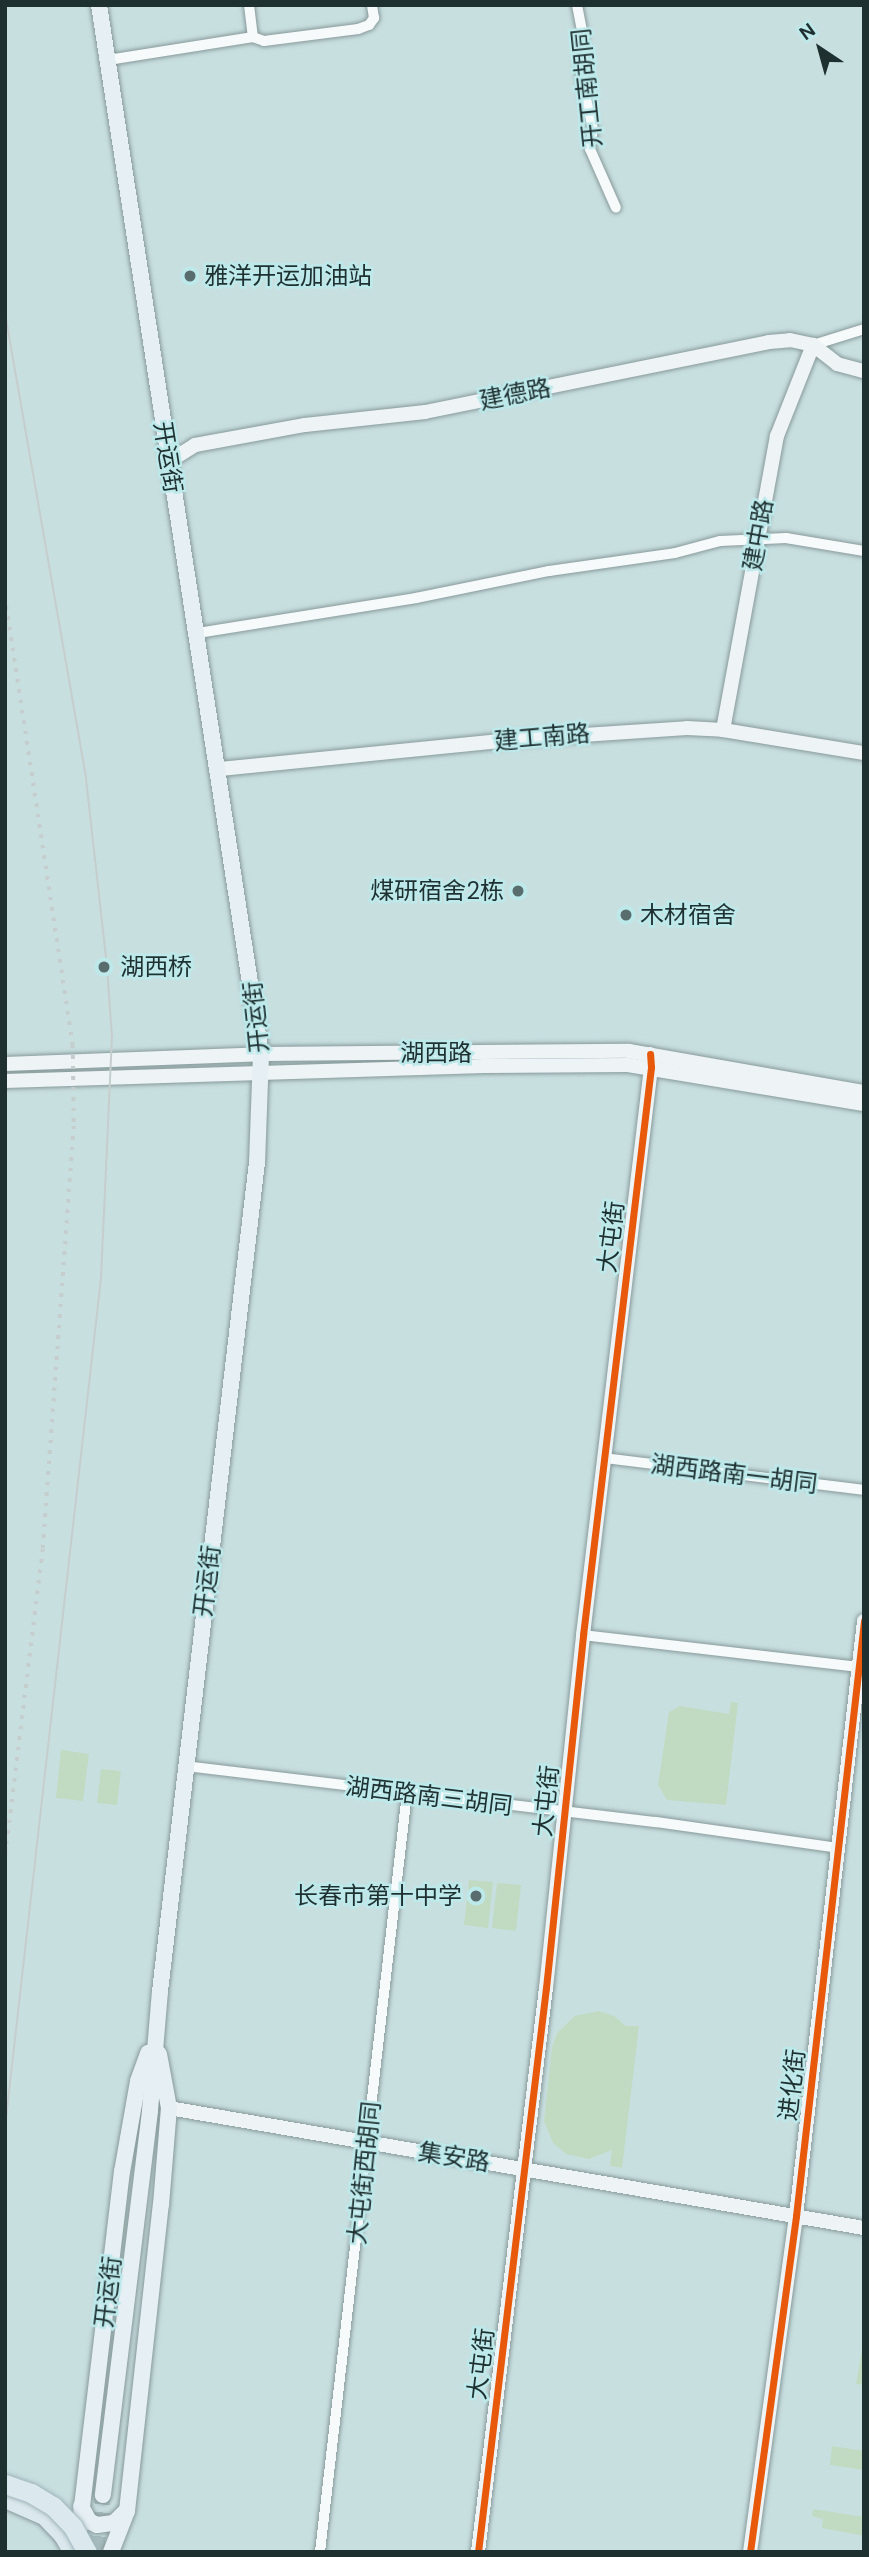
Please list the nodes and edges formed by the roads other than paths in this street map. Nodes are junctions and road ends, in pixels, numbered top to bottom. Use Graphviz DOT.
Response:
graph roads {
  1 [pos="99,5"];
  2 [pos="249,5"];
  3 [pos="372,5"];
  4 [pos="577,5"];
  5 [pos="253,37"];
  6 [pos="108,60"];
  7 [pos="616,208"];
  8 [pos="864,329"];
  9 [pos="813,345"];
  10 [pos="864,371"];
  11 [pos="168,462"];
  12 [pos="758,537"];
  13 [pos="864,551"];
  14 [pos="198,632"];
  15 [pos="723,730"];
  16 [pos="864,753"];
  17 [pos="220,769"];
  18 [pos="261,1054"];
  19 [pos="650,1060"];
  20 [pos="5,1064"];
  21 [pos="261,1072"];
  22 [pos="5,1080"];
  23 [pos="864,1091"];
  24 [pos="864,1104"];
  25 [pos="604,1458"];
  26 [pos="864,1490"];
  27 [pos="864,1621"];
  28 [pos="583,1635"];
  29 [pos="859,1667"];
  30 [pos="185,1766"];
  31 [pos="407,1793"];
  32 [pos="564,1812"];
  33 [pos="838,1848"];
  34 [pos="155,2035"];
  35 [pos="169,2108"];
  36 [pos="367,2143"];
  37 [pos="523,2168"];
  38 [pos="796,2216"];
  39 [pos="864,2228"];
  40 [pos="5,2484"];
  41 [pos="103,2495"];
  42 [pos="5,2498"];
  43 [pos="81,2506"];
  44 [pos="127,2511"];
  45 [pos="75,2552"];
  46 [pos="87,2552"];
  47 [pos="111,2552"];
  48 [pos="320,2552"];
  49 [pos="478,2552"];
  50 [pos="750,2552"];
  1 -- 6 [label="main road, 开运街"];
  2 -- 5 [label="street"];
  3 -- 5 [label="street"];
  4 -- 7 [label="street, 开工南胡同"];
  5 -- 6 [label="street"];
  6 -- 11 [label="main road, 开运街"];
  8 -- 9 [label="street, 建德路"];
  9 -- 10 [label="street"];
  9 -- 11 [label="street, 建德路"];
  9 -- 12 [label="street, 建中路"];
  11 -- 14 [label="main road, 开运街"];
  12 -- 13 [label="street"];
  12 -- 14 [label="street"];
  12 -- 15 [label="street, 建中路"];
  14 -- 17 [label="main road, 开运街"];
  15 -- 16 [label="street, 建工南路"];
  15 -- 17 [label="street, 建工南路"];
  17 -- 18 [label="main road, 开运街"];
  18 -- 19 [label="street, 湖西路"];
  18 -- 20 [label="street, 湖西路"];
  18 -- 21 [label="main road, 开运街"];
  19 -- 21 [label="street, 湖西路"];
  19 -- 23 [label="street, 湖西路"];
  19 -- 24 [label="street, 湖西路"];
  19 -- 25 [label="street, 大屯街"];
  21 -- 22 [label="street, 湖西路"];
  21 -- 30 [label="main road, 开运街"];
  25 -- 26 [label="street, 湖西路南一胡同"];
  25 -- 28 [label="street, 大屯街"];
  27 -- 29 [label="street, 进化街"];
  28 -- 29 [label="street"];
  28 -- 32 [label="street, 大屯街"];
  29 -- 33 [label="street, 进化街"];
  30 -- 31 [label="street, 湖西路南三胡同"];
  30 -- 34 [label="main road, 开运街"];
  31 -- 32 [label="street, 湖西路南三胡同"];
  31 -- 36 [label="street, 大屯街西胡同"];
  32 -- 33 [label="street, 湖西路南三胡同"];
  32 -- 37 [label="street, 大屯街"];
  33 -- 38 [label="street, 进化街"];
  34 -- 35 [label="main road, 开运街"];
  34 -- 41 [label="main road, 开运街"];
  34 -- 43 [label="main road, 开运街"];
  35 -- 36 [label="street, 集安路"];
  35 -- 44 [label="main road, 开运街"];
  36 -- 37 [label="street, 集安路"];
  36 -- 48 [label="street, 大屯街西胡同"];
  37 -- 38 [label="street, 集安路"];
  37 -- 49 [label="street, 大屯街"];
  38 -- 39 [label="street, 集安路"];
  38 -- 50 [label="street, 进化街"];
  40 -- 46 [label="highway, bridge"];
  42 -- 45 [label="highway"];
  43 -- 44 [label="main road"];
  43 -- 45 [label="main road, 开运街"];
  44 -- 47 [label="main road, 开运街"];
}
